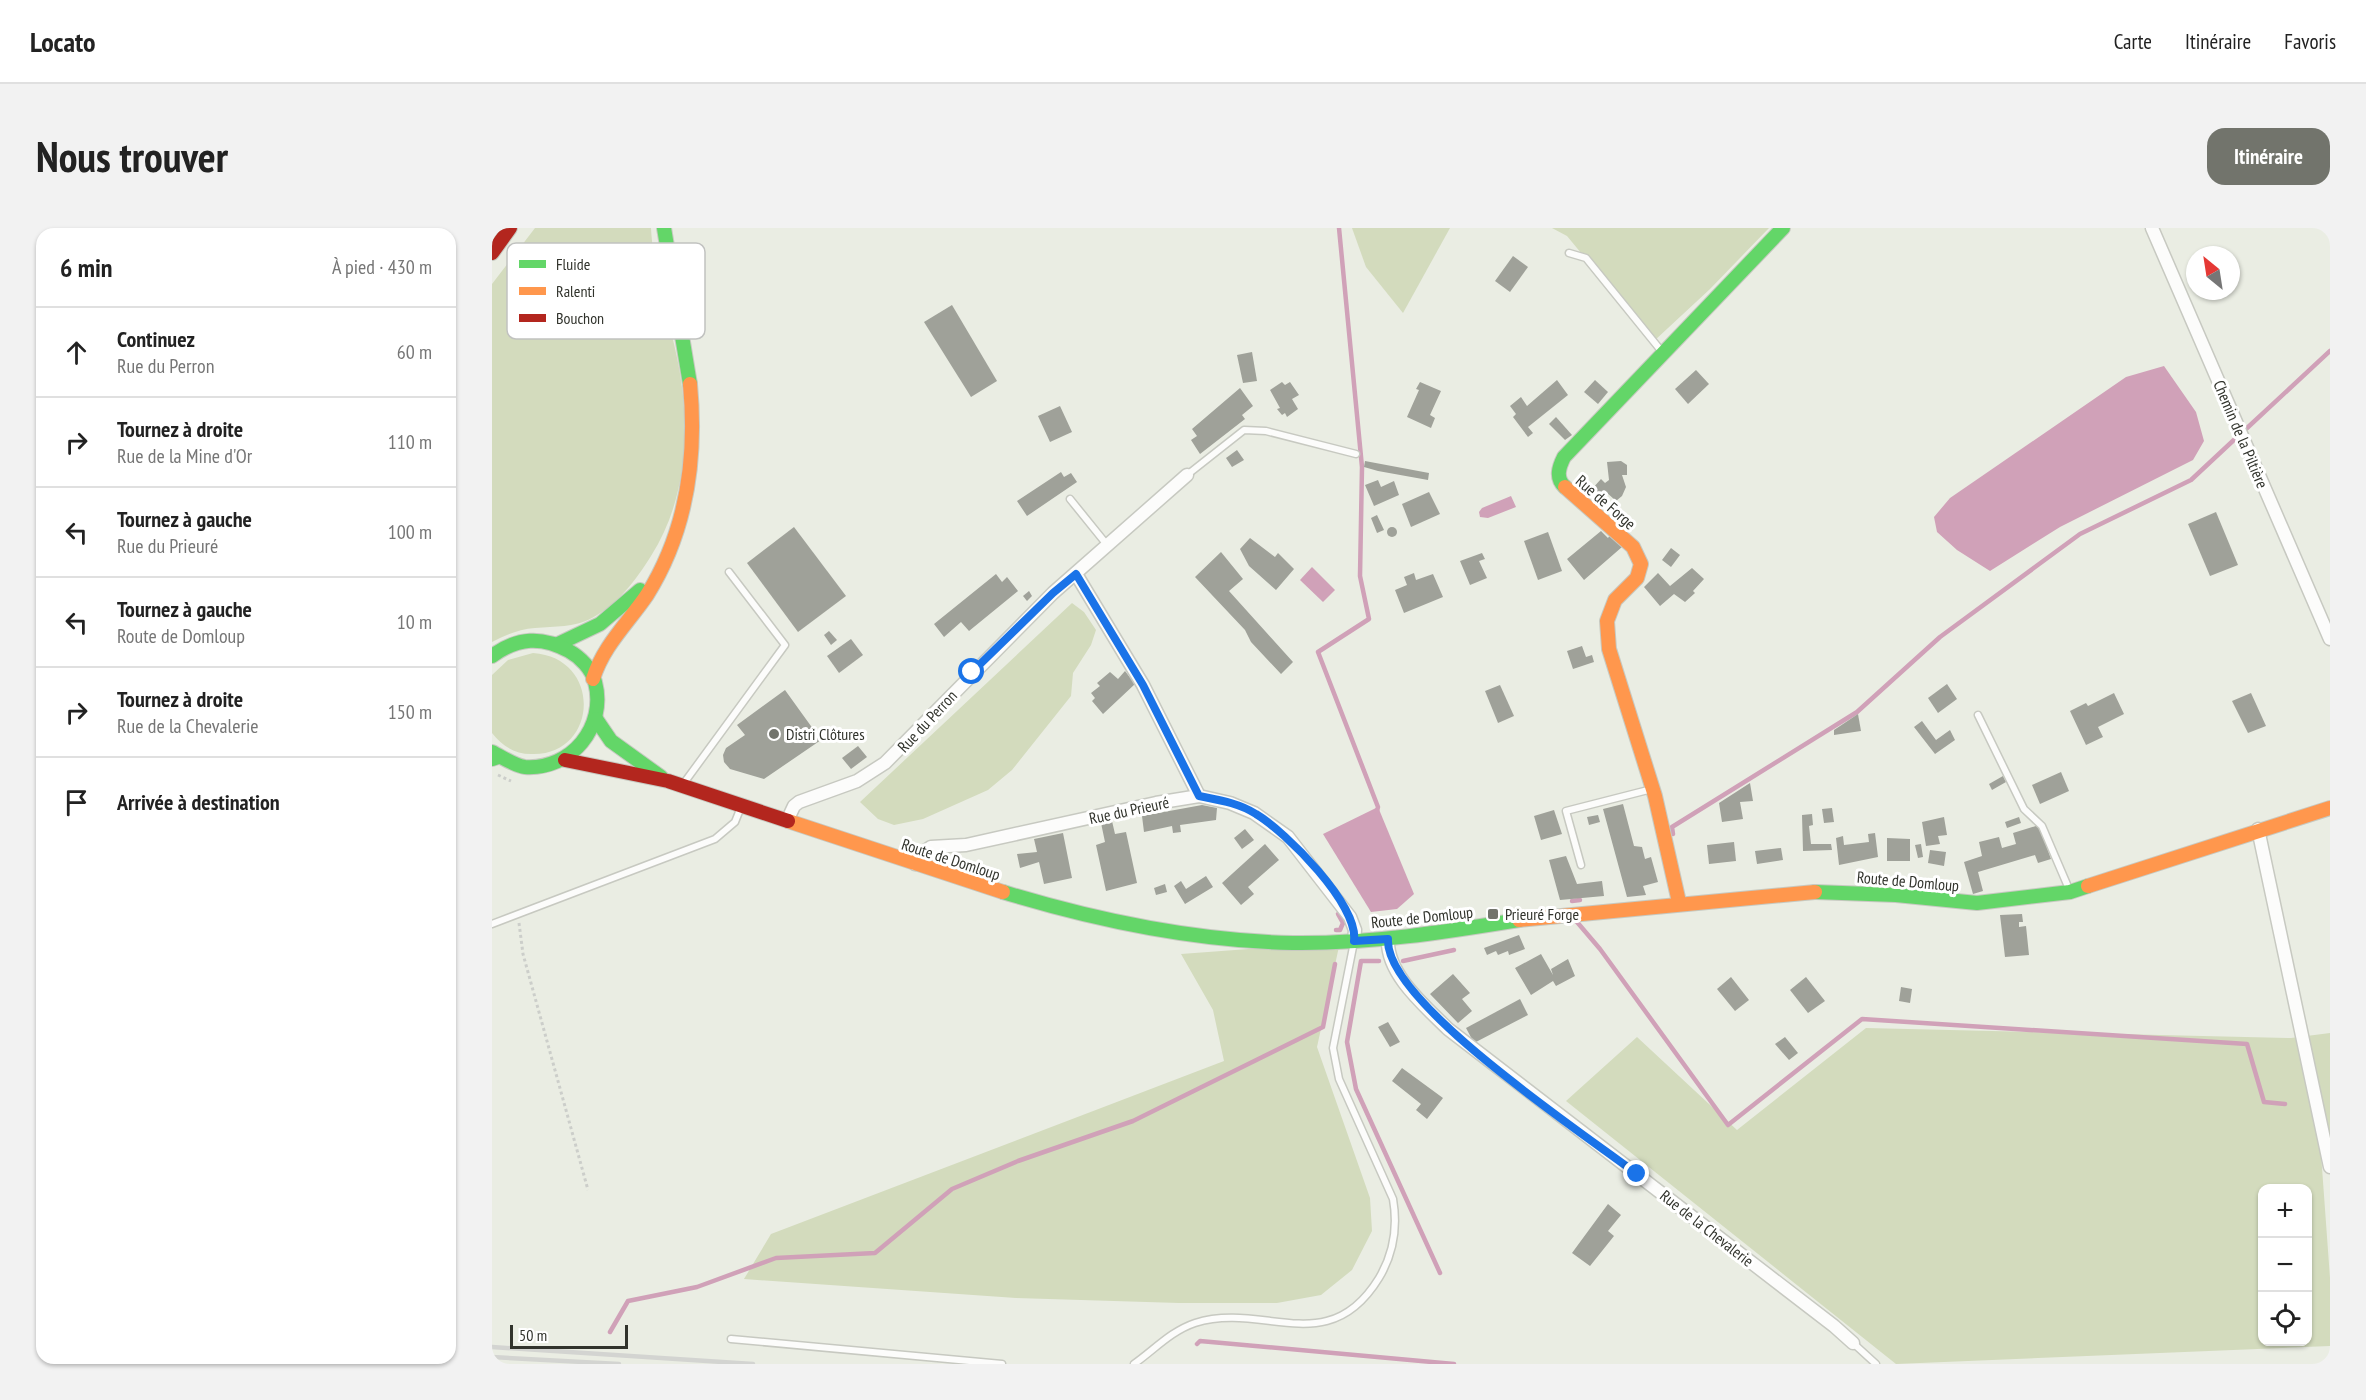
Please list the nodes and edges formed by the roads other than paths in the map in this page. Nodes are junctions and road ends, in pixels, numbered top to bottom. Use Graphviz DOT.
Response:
graph roads {
  1 [pos="510,228"];
  2 [pos="664,228"];
  3 [pos="1783,228"];
  4 [pos="2152,228"];
  5 [pos="666,243"];
  6 [pos="492,253"];
  7 [pos="1569,253"];
  8 [pos="683,339"];
  9 [pos="1663,353"];
  10 [pos="1356,454"];
  11 [pos="1187,475"];
  12 [pos="1070,499"];
  13 [pos="1109,546"];
  14 [pos="658,572"];
  15 [pos="729,573"];
  16 [pos="1076,574"];
  17 [pos="2330,639"];
  18 [pos="558,644"];
  19 [pos="492,656"];
  20 [pos="593,679"];
  21 [pos="1978,715"];
  22 [pos="596,719"];
  23 [pos="494,756"];
  24 [pos="565,760"];
  25 [pos="668,781"];
  26 [pos="682,786"];
  27 [pos="1653,789"];
  28 [pos="1199,796"];
  29 [pos="741,807"];
  30 [pos="2330,808"];
  31 [pos="787,822"];
  32 [pos="2259,829"];
  33 [pos="915,864"];
  34 [pos="1581,865"];
  35 [pos="2070,892"];
  36 [pos="1679,902"];
  37 [pos="492,924"];
  38 [pos="1388,939"];
  39 [pos="1354,941"];
  40 [pos="2330,1167"];
  41 [pos="730,1339"];
  42 [pos="1853,1343"];
  43 [pos="1002,1364"];
  44 [pos="1134,1364"];
  45 [pos="1876,1364"];
  1 -- 6 [label="main road"];
  2 -- 5 [label="main road"];
  3 -- 9 [label="main road, Rue de Forge"];
  4 -- 17 [label="street, Chemin de la Piltière"];
  7 -- 9 [label="lane"];
  8 -- 14 [label="main road"];
  9 -- 27 [label="main road, Rue de Forge"];
  10 -- 11 [label="lane"];
  11 -- 13 [label="street, Rue du Perron"];
  12 -- 13 [label="lane"];
  13 -- 16 [label="street, Rue du Perron"];
  14 -- 18 [label="main road"];
  14 -- 20 [label="main road"];
  15 -- 26 [label="lane"];
  16 -- 28 [label="street"];
  16 -- 31 [label="street, Rue du Perron"];
  18 -- 19 [label="main road"];
  18 -- 20 [label="main road"];
  20 -- 22 [label="main road"];
  21 -- 35 [label="lane"];
  22 -- 24 [label="main road"];
  22 -- 25 [label="main road, Route de Domloup"];
  23 -- 24 [label="main road"];
  24 -- 25 [label="main road, Route de Domloup"];
  25 -- 26 [label="main road, Route de Domloup"];
  26 -- 29 [label="main road, Route de Domloup"];
  27 -- 34 [label="lane"];
  27 -- 36 [label="main road, Rue de Forge"];
  28 -- 33 [label="street, Rue du Prieuré"];
  28 -- 39 [label="street, Rue du Prieuré"];
  29 -- 31 [label="main road, Route de Domloup"];
  29 -- 37 [label="lane"];
  30 -- 32 [label="main road, Route de Domloup"];
  31 -- 33 [label="main road, Route de Domloup"];
  32 -- 35 [label="main road, Route de Domloup"];
  32 -- 40 [label="street"];
  33 -- 39 [label="main road, Route de Domloup"];
  35 -- 36 [label="main road, Route de Domloup"];
  36 -- 38 [label="main road, Route de Domloup"];
  38 -- 39 [label="main road, Route de Domloup"];
  38 -- 42 [label="street, Rue de la Chevalerie"];
  39 -- 44 [label="lane"];
  41 -- 43 [label="lane"];
  42 -- 45 [label="lane"];
}
